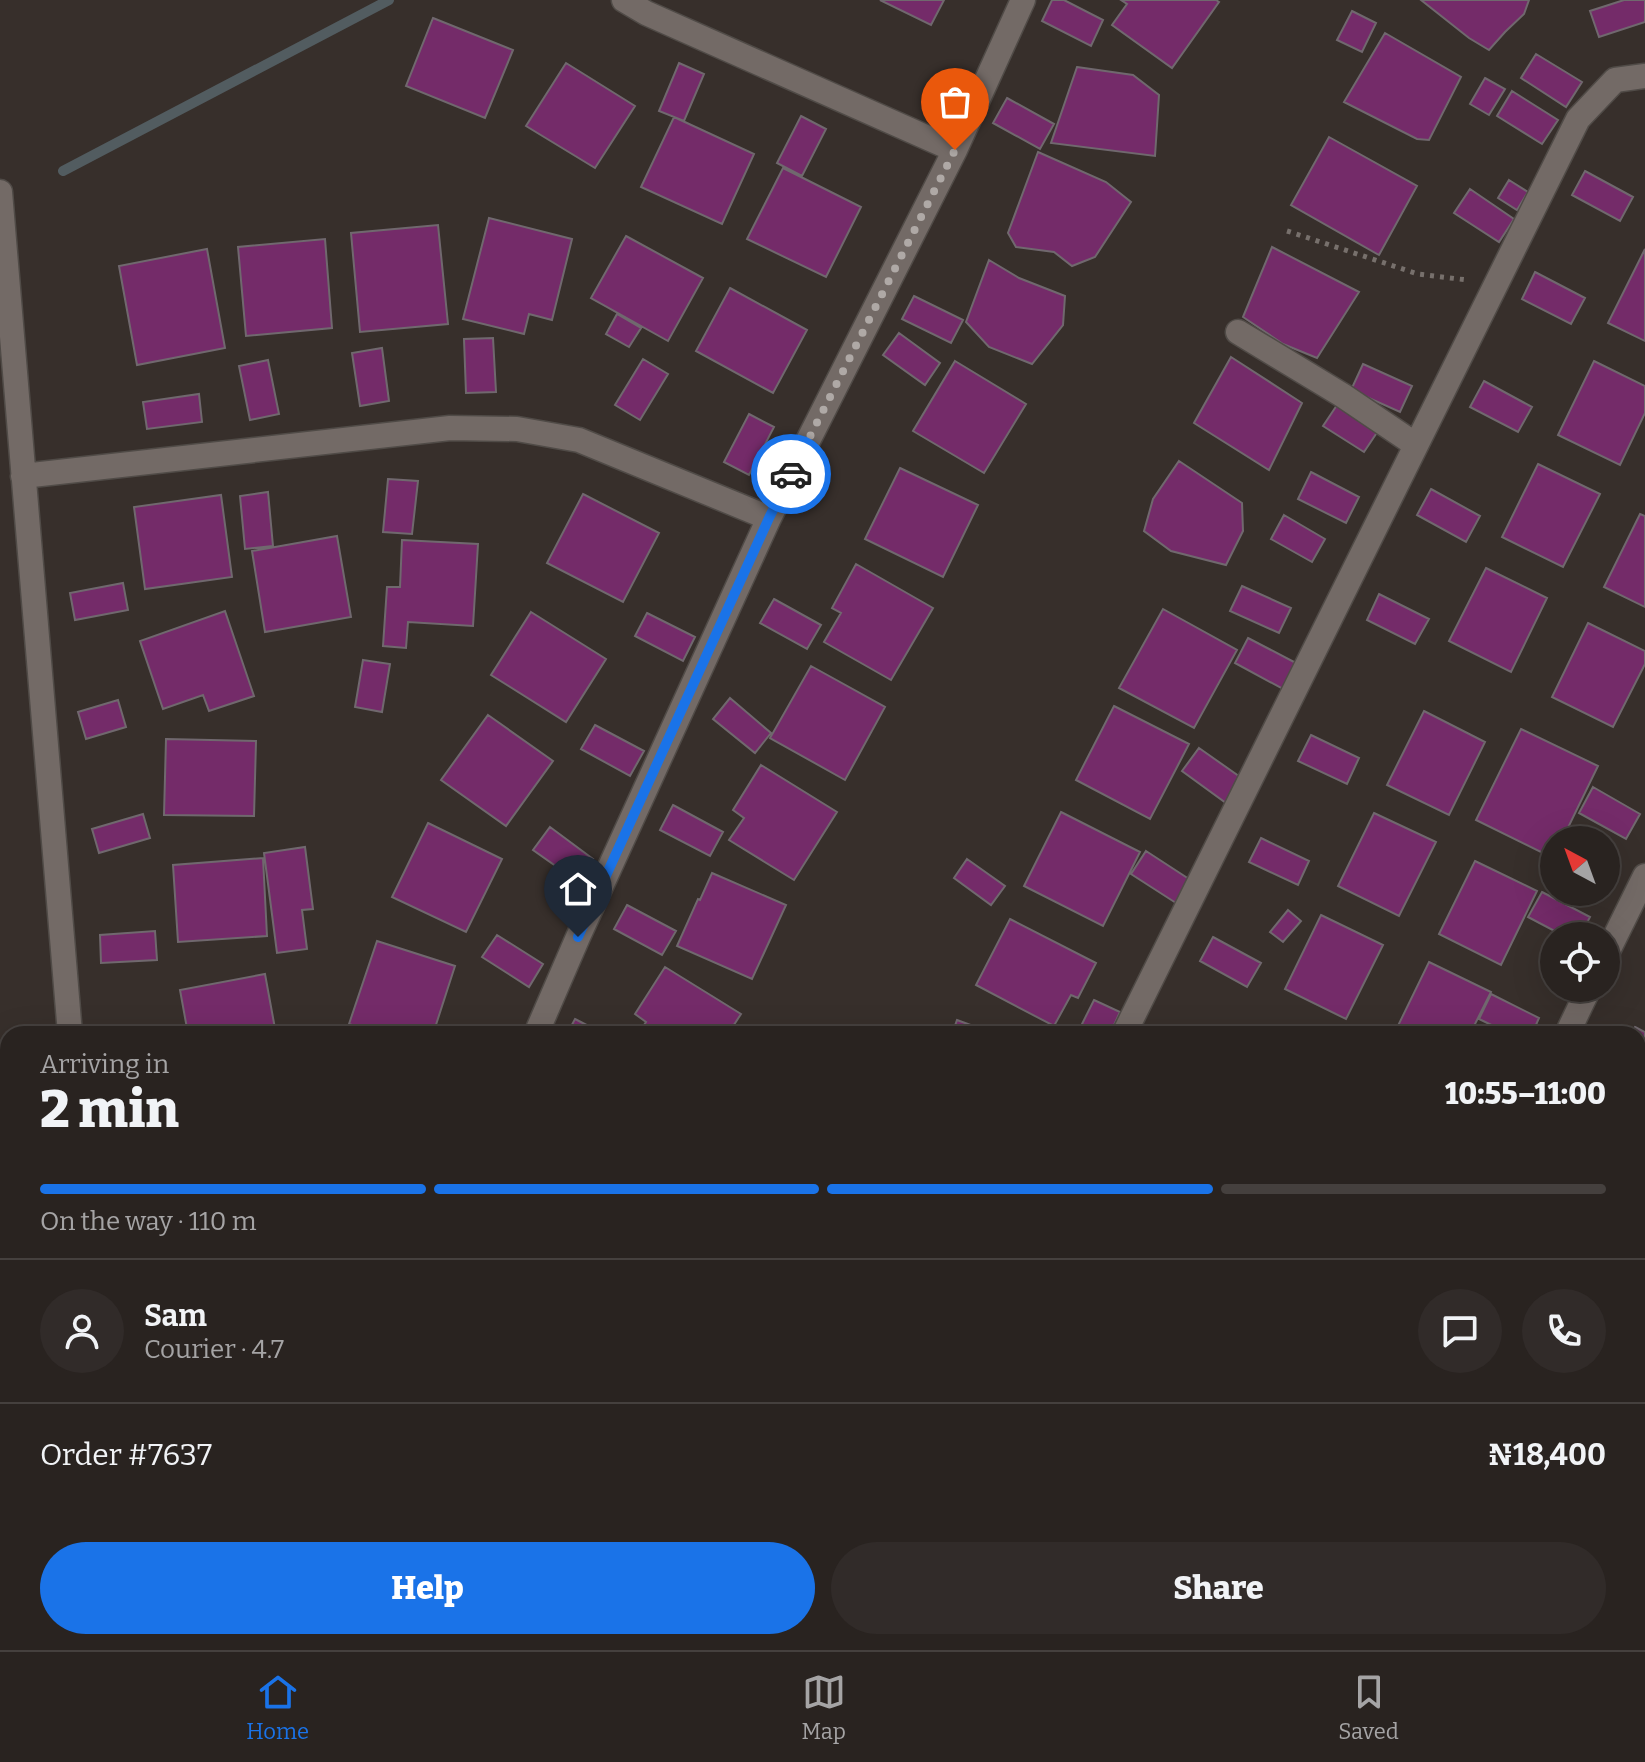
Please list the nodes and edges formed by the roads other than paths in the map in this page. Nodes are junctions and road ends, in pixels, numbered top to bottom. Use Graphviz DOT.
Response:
graph roads {
  1 [pos="624,0"];
  2 [pos="1023,0"];
  3 [pos="1645,76"];
  4 [pos="955,150"];
  5 [pos="0,192"];
  6 [pos="1238,332"];
  7 [pos="1416,445"];
  8 [pos="23,476"];
  9 [pos="769,518"];
  10 [pos="1645,876"];
  11 [pos="1620,927"];
  12 [pos="1582,1002"];
  13 [pos="69,1026"];
  14 [pos="539,1026"];
  15 [pos="1128,1026"];
  16 [pos="1571,1026"];
  1 -- 4 [label="street"];
  2 -- 4 [label="street"];
  3 -- 7 [label="street"];
  4 -- 9 [label="street"];
  5 -- 8 [label="street"];
  6 -- 7 [label="street"];
  7 -- 15 [label="street"];
  8 -- 9 [label="street"];
  8 -- 13 [label="street"];
  9 -- 14 [label="street"];
  10 -- 11 [label="street"];
  12 -- 16 [label="street"];
}
